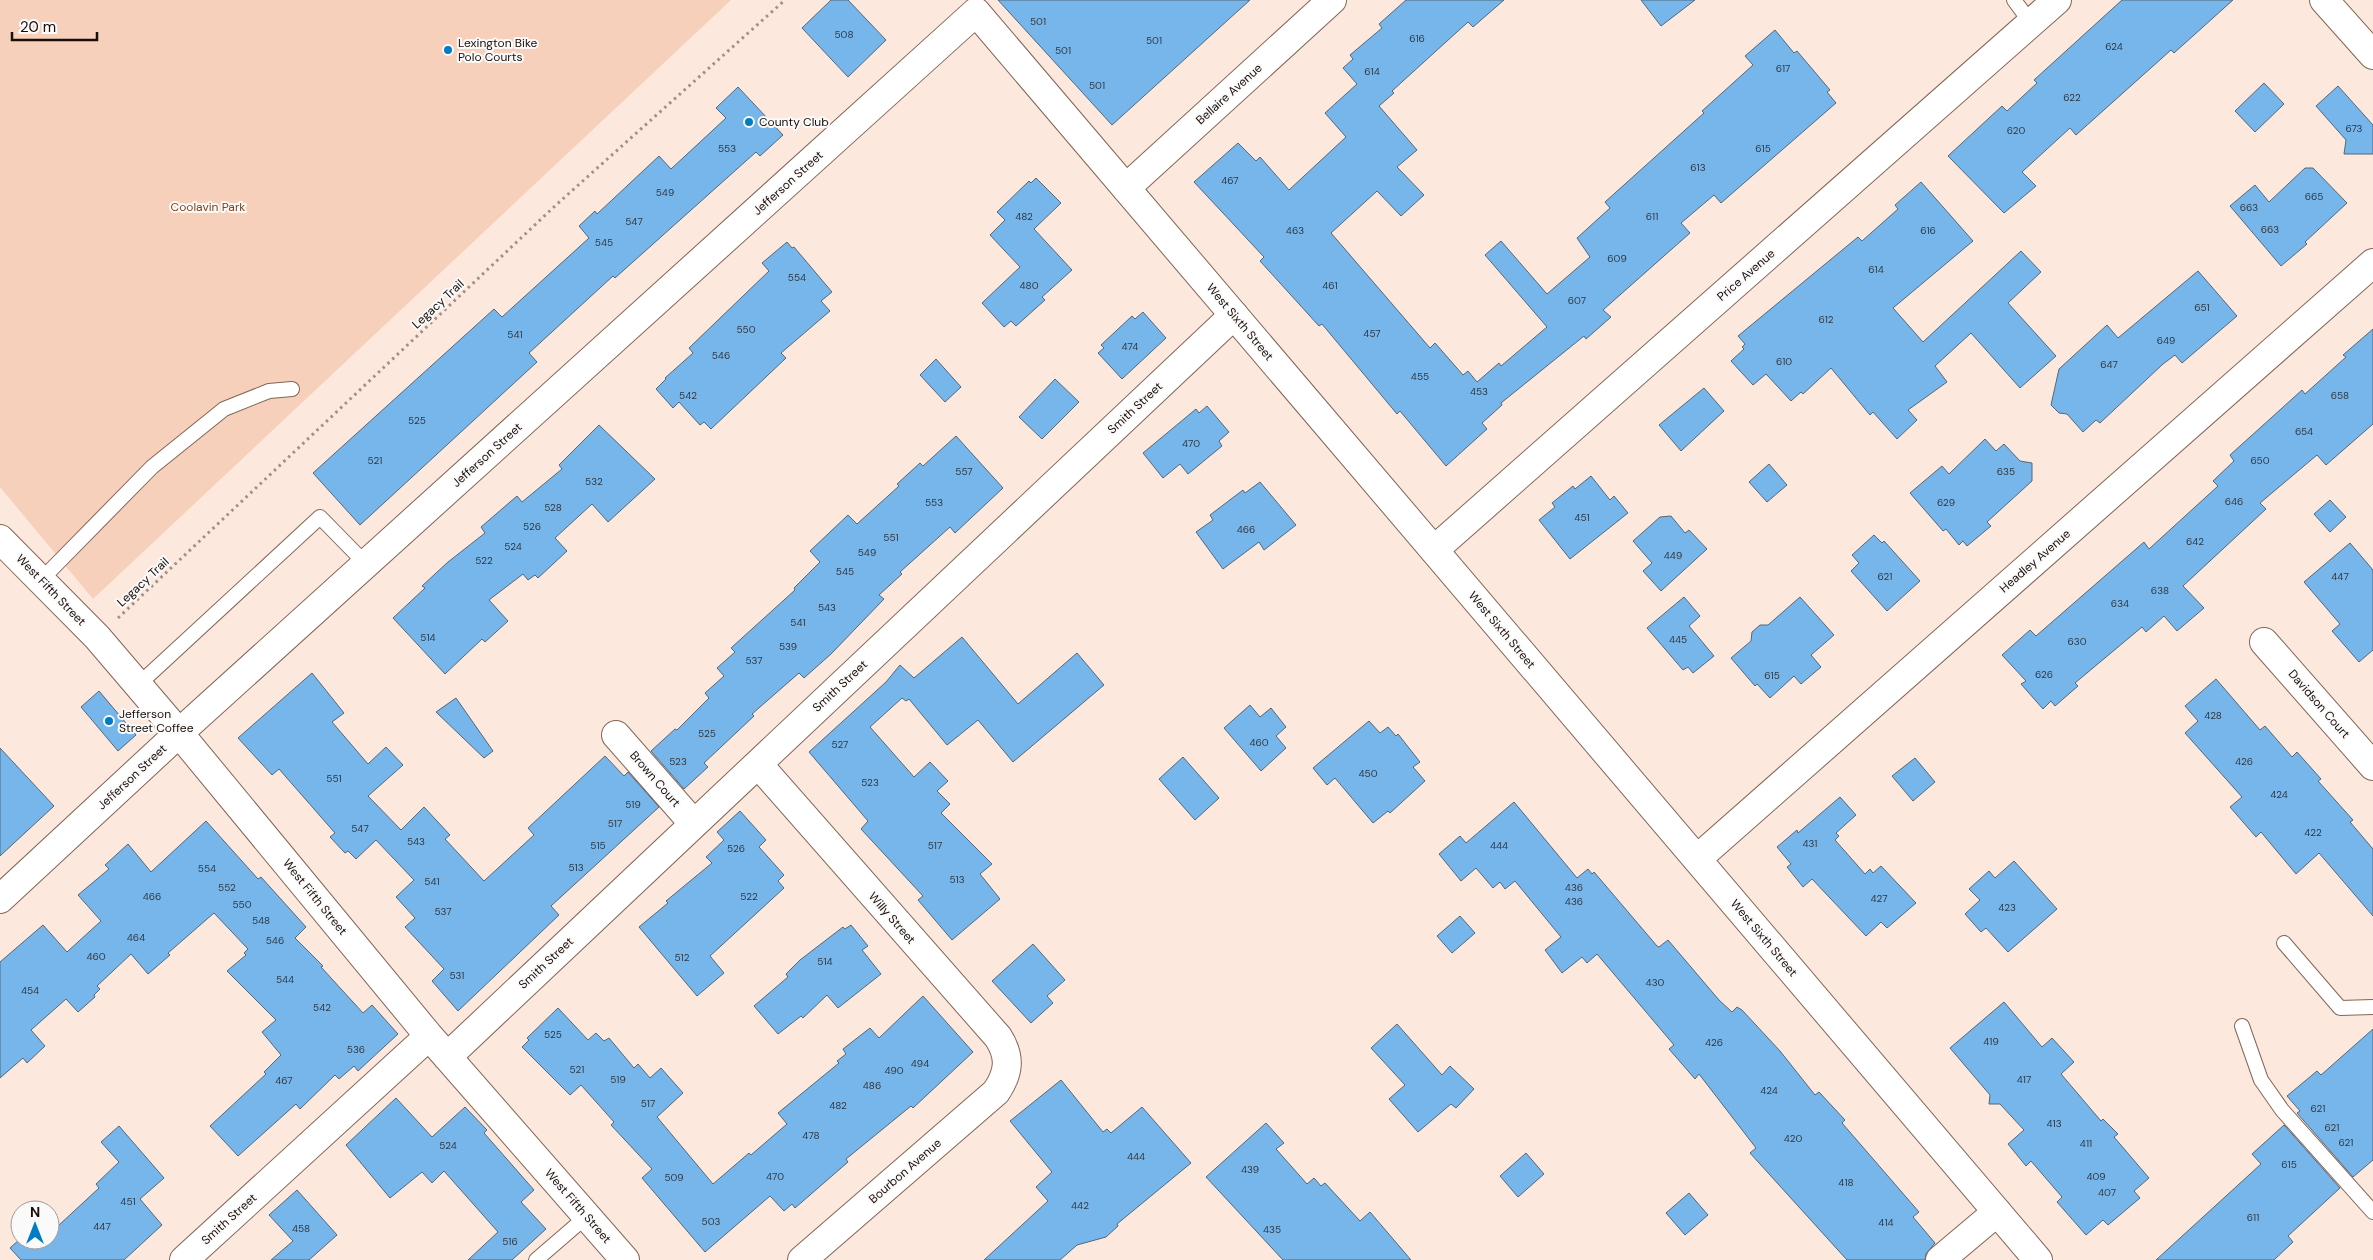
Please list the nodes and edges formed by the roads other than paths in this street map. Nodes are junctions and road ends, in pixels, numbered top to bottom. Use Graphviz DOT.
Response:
graph roads {
  1 [pos="1332,0"];
  2 [pos="2014,0"];
  3 [pos="2057,0"];
  4 [pos="2324,0"];
  5 [pos="971,6"];
  6 [pos="2031,23"];
  7 [pos="2373,55"];
  8 [pos="1126,188"];
  9 [pos="2373,263"];
  10 [pos="1234,315"];
  11 [pos="292,389"];
  12 [pos="0,539"];
  13 [pos="1434,550"];
  14 [pos="366,564"];
  15 [pos="41,580"];
  16 [pos="2264,642"];
  17 [pos="138,685"];
  18 [pos="179,733"];
  19 [pos="616,735"];
  20 [pos="758,764"];
  21 [pos="2373,766"];
  22 [pos="694,824"];
  23 [pos="1697,859"];
  24 [pos="0,899"];
  25 [pos="2284,943"];
  26 [pos="2373,1007"];
  27 [pos="2242,1026"];
  28 [pos="429,1036"];
  29 [pos="447,1056"];
  30 [pos="1004,1079"];
  31 [pos="1997,1212"];
  32 [pos="2373,1212"];
  33 [pos="587,1216"];
  34 [pos="184,1260"];
  35 [pos="536,1260"];
  36 [pos="625,1260"];
  37 [pos="802,1260"];
  38 [pos="1940,1260"];
  39 [pos="2038,1260"];
  1 -- 8 [label="street, Bellaire Avenue"];
  2 -- 6 [label="lane"];
  3 -- 6 [label="street, Price Avenue"];
  4 -- 7 [label="street"];
  5 -- 8 [label="street, West Sixth Street"];
  5 -- 14 [label="street, Jefferson Street"];
  6 -- 13 [label="street, Price Avenue"];
  8 -- 10 [label="street, West Sixth Street"];
  9 -- 23 [label="street, Headley Avenue"];
  10 -- 13 [label="street, West Sixth Street"];
  10 -- 20 [label="street, Smith Street"];
  11 -- 15 [label="lane"];
  12 -- 15 [label="street, West Fifth Street"];
  13 -- 23 [label="street, West Sixth Street"];
  14 -- 17 [label="lane"];
  14 -- 18 [label="street, Jefferson Street"];
  15 -- 17 [label="street, West Fifth Street"];
  16 -- 21 [label="street, Davidson Court"];
  17 -- 18 [label="street, West Fifth Street"];
  18 -- 24 [label="street, Jefferson Street"];
  18 -- 28 [label="street, West Fifth Street"];
  19 -- 22 [label="street, Brown Court"];
  20 -- 22 [label="street, Smith Street"];
  20 -- 30 [label="street, Willy Street"];
  22 -- 29 [label="street, Smith Street"];
  23 -- 31 [label="street, West Sixth Street"];
  25 -- 26 [label="lane"];
  27 -- 32 [label="lane"];
  28 -- 29 [label="street, West Fifth Street"];
  28 -- 34 [label="street, Smith Street"];
  29 -- 33 [label="street, West Fifth Street"];
  30 -- 37 [label="street, Bourbon Avenue"];
  31 -- 38 [label="street"];
  31 -- 39 [label="street, West Sixth Street"];
  33 -- 35 [label="lane"];
  33 -- 36 [label="street, West Fifth Street"];
}
